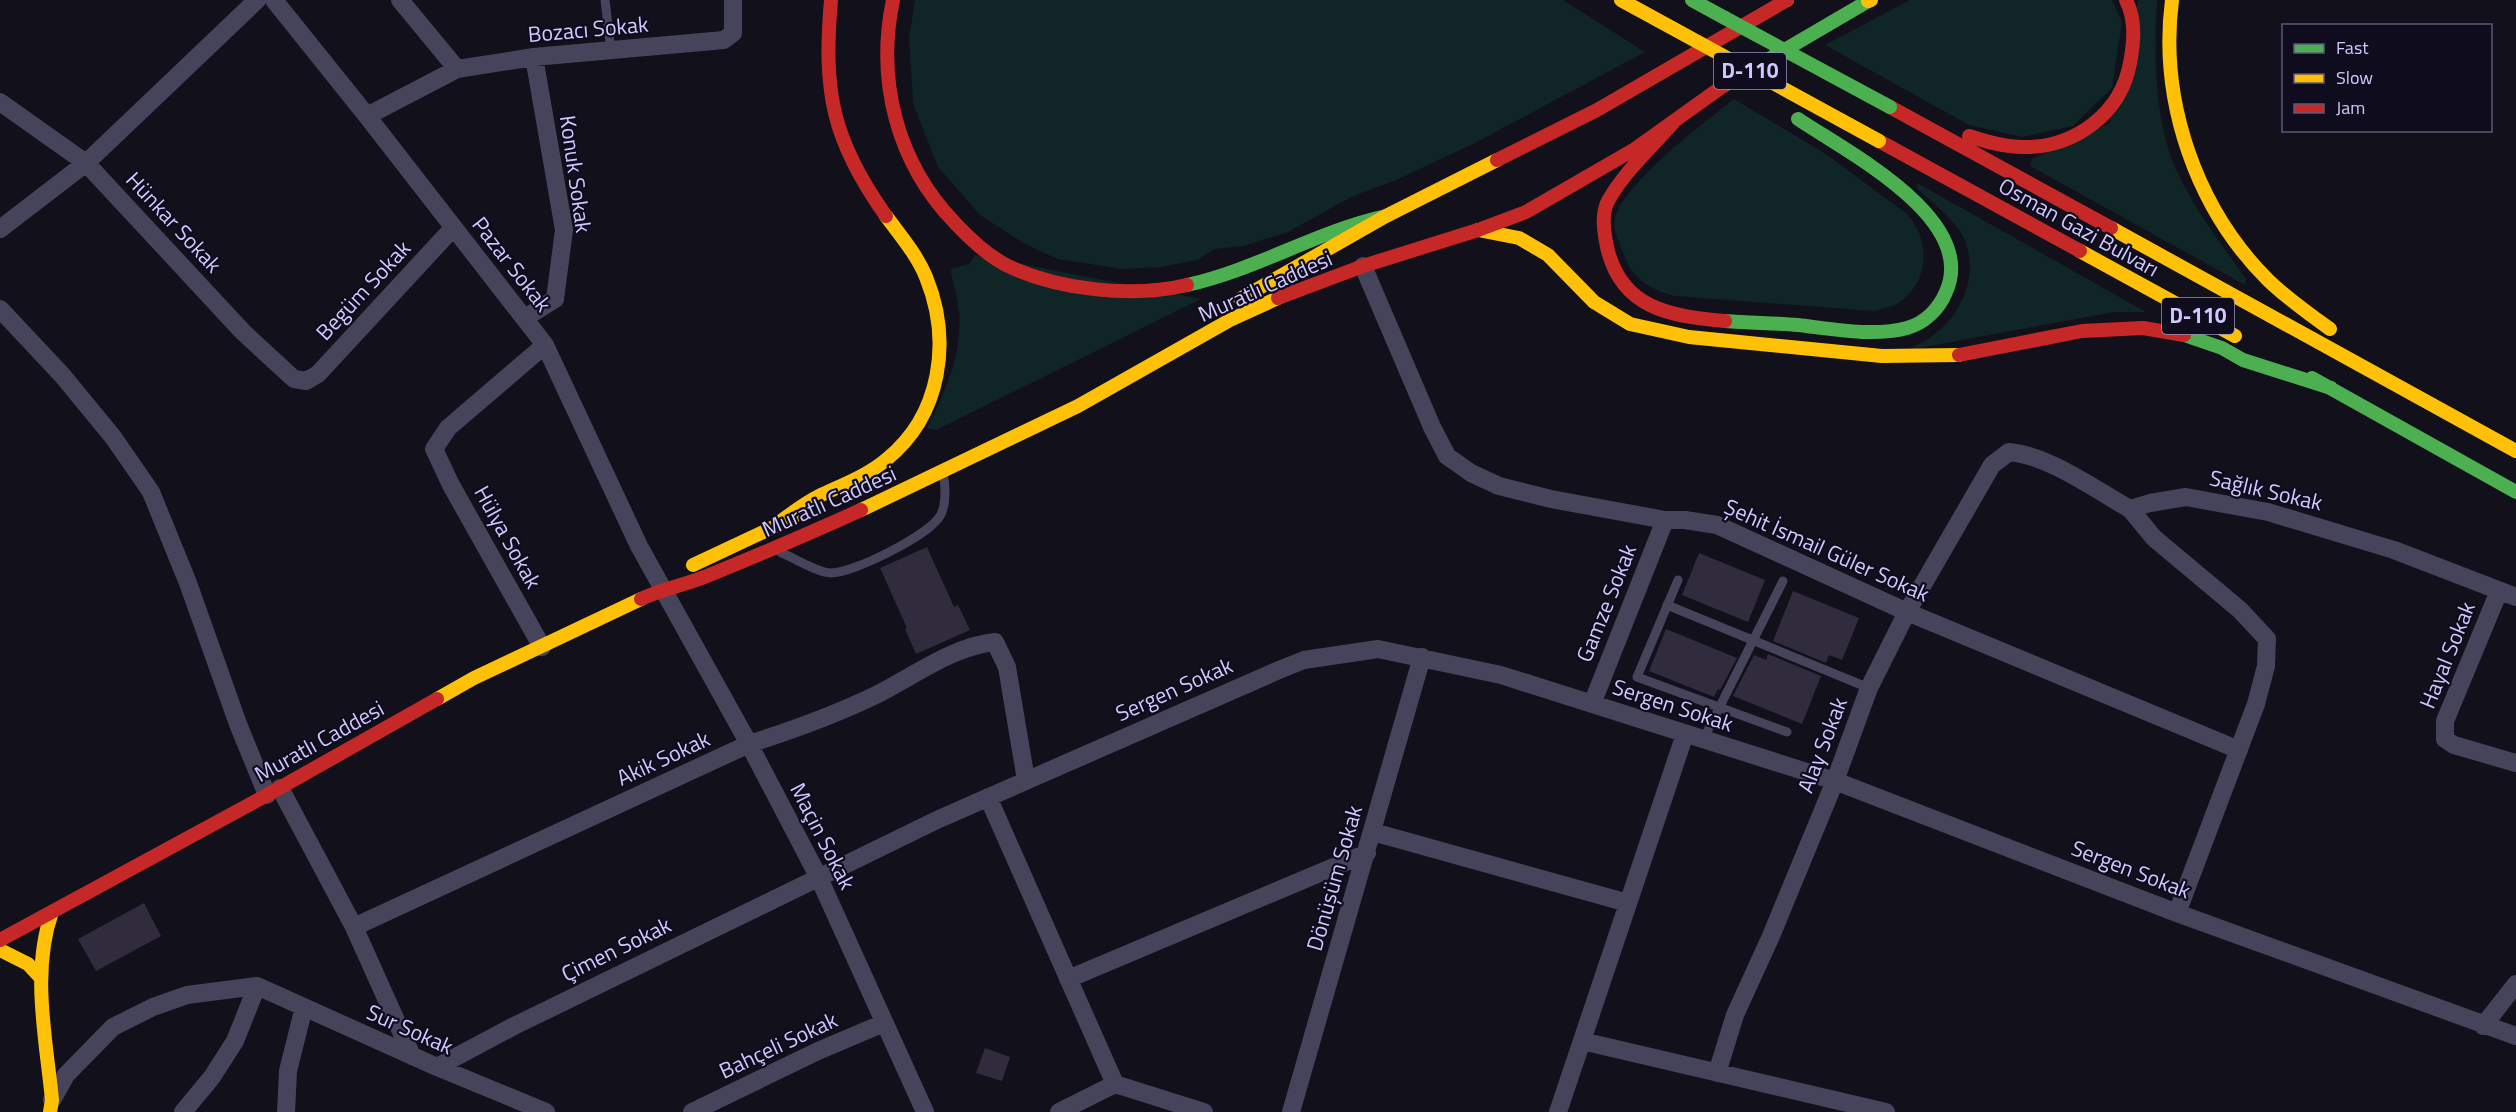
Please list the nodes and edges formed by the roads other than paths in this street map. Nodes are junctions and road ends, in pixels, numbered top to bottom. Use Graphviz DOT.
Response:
graph roads {
  1 [pos="257,0"];
  2 [pos="274,0"];
  3 [pos="400,0"];
  4 [pos="605,0"];
  5 [pos="733,0"];
  6 [pos="831,0"];
  7 [pos="892,0"];
  8 [pos="1620,0"];
  9 [pos="1692,0"];
  10 [pos="1700,0"];
  11 [pos="1787,0"];
  12 [pos="1870,0"];
  13 [pos="2126,0"];
  14 [pos="2172,0"];
  15 [pos="1725,18"];
  16 [pos="611,51"];
  17 [pos="534,57"];
  18 [pos="1703,64"];
  19 [pos="457,69"];
  20 [pos="1722,75"];
  21 [pos="1742,86"];
  22 [pos="0,102"];
  23 [pos="1890,107"];
  24 [pos="367,116"];
  25 [pos="1794,116"];
  26 [pos="1673,123"];
  27 [pos="86,162"];
  28 [pos="1386,216"];
  29 [pos="453,228"];
  30 [pos="0,229"];
  31 [pos="1478,230"];
  32 [pos="1363,266"];
  33 [pos="0,309"];
  34 [pos="525,318"];
  35 [pos="2347,340"];
  36 [pos="2247,343"];
  37 [pos="545,345"];
  38 [pos="2268,354"];
  39 [pos="1138,356"];
  40 [pos="2373,356"];
  41 [pos="306,381"];
  42 [pos="2331,388"];
  43 [pos="2465,422"];
  44 [pos="2516,451"];
  45 [pos="942,473"];
  46 [pos="873,486"];
  47 [pos="2516,492"];
  48 [pos="2130,509"];
  49 [pos="1665,520"];
  50 [pos="777,524"];
  51 [pos="775,549"];
  52 [pos="1678,580"];
  53 [pos="1783,581"];
  54 [pos="663,589"];
  55 [pos="2499,591"];
  56 [pos="2516,597"];
  57 [pos="1667,605"];
  58 [pos="1907,612"];
  59 [pos="1754,639"];
  60 [pos="542,647"];
  61 [pos="1422,657"];
  62 [pos="1869,688"];
  63 [pos="1592,704"];
  64 [pos="1719,707"];
  65 [pos="1786,732"];
  66 [pos="1685,734"];
  67 [pos="1702,740"];
  68 [pos="749,744"];
  69 [pos="2239,750"];
  70 [pos="2516,764"];
  71 [pos="1026,780"];
  72 [pos="1835,781"];
  73 [pos="274,791"];
  74 [pos="988,797"];
  75 [pos="1373,832"];
  76 [pos="1367,853"];
  77 [pos="819,878"];
  78 [pos="1628,903"];
  79 [pos="52,912"];
  80 [pos="2177,913"];
  81 [pos="354,927"];
  82 [pos="0,940"];
  83 [pos="0,950"];
  84 [pos="41,978"];
  85 [pos="1068,979"];
  86 [pos="2516,984"];
  87 [pos="257,986"];
  88 [pos="304,1007"];
  89 [pos="884,1023"];
  90 [pos="2483,1026"];
  91 [pos="2516,1036"];
  92 [pos="1582,1041"];
  93 [pos="412,1056"];
  94 [pos="437,1067"];
  95 [pos="1717,1073"];
  96 [pos="1115,1084"];
  97 [pos="51,1106"];
  98 [pos="183,1112"];
  99 [pos="286,1112"];
  100 [pos="546,1112"];
  101 [pos="692,1112"];
  102 [pos="925,1112"];
  103 [pos="1059,1112"];
  104 [pos="1204,1112"];
  105 [pos="1291,1112"];
  106 [pos="1558,1112"];
  107 [pos="1886,1112"];
  1 -- 27 [label="street"];
  2 -- 24 [label="street, Pazar Sokak"];
  3 -- 19 [label="street"];
  4 -- 16 [label="lane"];
  5 -- 16 [label="street, Bozacı Sokak"];
  6 -- 50 [label="main road"];
  7 -- 28 [label="main road"];
  8 -- 18 [label="main road, bridge"];
  8 -- 36 [label="main road, Osman Gazi Bulvarı / D-110, bridge"];
  9 -- 15 [label="main road, D-110"];
  10 -- 15 [label="main road"];
  11 -- 28 [label="main road, Muratlı Caddesi"];
  12 -- 26 [label="main road, Muratlı Caddesi"];
  13 -- 23 [label="main road"];
  14 -- 35 [label="main road"];
  15 -- 23 [label="main road, Osman Gazi Bulvarı / D-110, bridge"];
  16 -- 17 [label="street, Bozacı Sokak"];
  17 -- 19 [label="street, Bozacı Sokak"];
  17 -- 34 [label="street, Konuk Sokak"];
  19 -- 24 [label="street, Bozacı Sokak"];
  20 -- 21 [label="main road"];
  22 -- 27 [label="street, Hünkar Sokak"];
  23 -- 43 [label="main road, Osman Gazi Bulvarı / D-110"];
  24 -- 29 [label="street, Pazar Sokak"];
  25 -- 26 [label="main road"];
  26 -- 31 [label="main road, Muratlı Caddesi"];
  27 -- 30 [label="street"];
  27 -- 41 [label="street, Hünkar Sokak"];
  28 -- 39 [label="main road, Muratlı Caddesi"];
  29 -- 34 [label="street, Pazar Sokak"];
  29 -- 41 [label="street, Begüm Sokak"];
  31 -- 32 [label="main road, Muratlı Caddesi"];
  31 -- 42 [label="main road"];
  32 -- 45 [label="main road, Muratlı Caddesi"];
  32 -- 49 [label="street, Şehit İsmail Güler Sokak"];
  33 -- 73 [label="street"];
  34 -- 37 [label="street, Pazar Sokak"];
  37 -- 54 [label="street, Pazar Sokak"];
  37 -- 60 [label="street, Hülya Sokak"];
  38 -- 42 [label="main road"];
  40 -- 43 [label="main road"];
  42 -- 47 [label="main road"];
  43 -- 44 [label="main road, Osman Gazi Bulvarı / D-110"];
  45 -- 51 [label="main road, Muratlı Caddesi"];
  45 -- 51 [label="lane"];
  46 -- 50 [label="main road, Muratlı Caddesi"];
  48 -- 55 [label="street, Sağlık Sokak"];
  48 -- 58 [label="street, Alay Sokak"];
  48 -- 69 [label="street"];
  49 -- 58 [label="street, Şehit İsmail Güler Sokak"];
  49 -- 63 [label="street, Gamze Sokak"];
  50 -- 54 [label="main road, Muratlı Caddesi"];
  51 -- 54 [label="main road, Muratlı Caddesi"];
  52 -- 57 [label="lane"];
  53 -- 59 [label="lane"];
  54 -- 60 [label="main road, Muratlı Caddesi"];
  54 -- 68 [label="street, Maçin Sokak"];
  55 -- 56 [label="street, Sağlık Sokak"];
  55 -- 70 [label="street, Hayal Sokak"];
  57 -- 59 [label="lane"];
  57 -- 64 [label="lane"];
  58 -- 62 [label="street, Alay Sokak"];
  58 -- 69 [label="street, Şehit İsmail Güler Sokak"];
  59 -- 62 [label="lane"];
  59 -- 64 [label="lane"];
  60 -- 73 [label="main road, Muratlı Caddesi"];
  61 -- 63 [label="street, Sergen Sokak"];
  61 -- 71 [label="street, Sergen Sokak"];
  61 -- 75 [label="street, Dönüşüm Sokak"];
  62 -- 72 [label="street, Alay Sokak"];
  63 -- 66 [label="street, Sergen Sokak"];
  64 -- 65 [label="lane"];
  64 -- 67 [label="lane"];
  66 -- 67 [label="street, Sergen Sokak"];
  66 -- 78 [label="street"];
  67 -- 72 [label="street, Sergen Sokak"];
  68 -- 71 [label="street, Akik Sokak"];
  68 -- 77 [label="street, Maçin Sokak"];
  68 -- 81 [label="street, Akik Sokak"];
  69 -- 80 [label="street"];
  71 -- 74 [label="street, Sergen Sokak"];
  72 -- 80 [label="street, Sergen Sokak"];
  72 -- 95 [label="street, Alay Sokak"];
  73 -- 79 [label="main road, Muratlı Caddesi"];
  73 -- 81 [label="street"];
  74 -- 77 [label="street, Sergen Sokak"];
  74 -- 85 [label="street"];
  75 -- 76 [label="street, Dönüşüm Sokak"];
  75 -- 78 [label="street"];
  76 -- 85 [label="street"];
  76 -- 105 [label="street, Dönüşüm Sokak"];
  77 -- 89 [label="street, Maçin Sokak"];
  77 -- 94 [label="street, Çimen Sokak"];
  78 -- 92 [label="street"];
  79 -- 82 [label="main road, Muratlı Caddesi"];
  79 -- 84 [label="main road"];
  80 -- 90 [label="street, Sergen Sokak"];
  81 -- 93 [label="street"];
  83 -- 84 [label="main road"];
  84 -- 97 [label="main road"];
  85 -- 96 [label="street"];
  86 -- 90 [label="street"];
  87 -- 88 [label="street, Sur Sokak"];
  87 -- 97 [label="street"];
  87 -- 98 [label="street"];
  88 -- 93 [label="street, Sur Sokak"];
  88 -- 99 [label="street"];
  89 -- 101 [label="street, Bahçeli Sokak"];
  89 -- 102 [label="street, Maçin Sokak"];
  90 -- 91 [label="street, Sergen Sokak"];
  92 -- 95 [label="street"];
  92 -- 106 [label="street"];
  93 -- 94 [label="street, Sur Sokak"];
  94 -- 100 [label="street, Sur Sokak"];
  95 -- 107 [label="street"];
  96 -- 103 [label="street"];
  96 -- 104 [label="street"];
}
